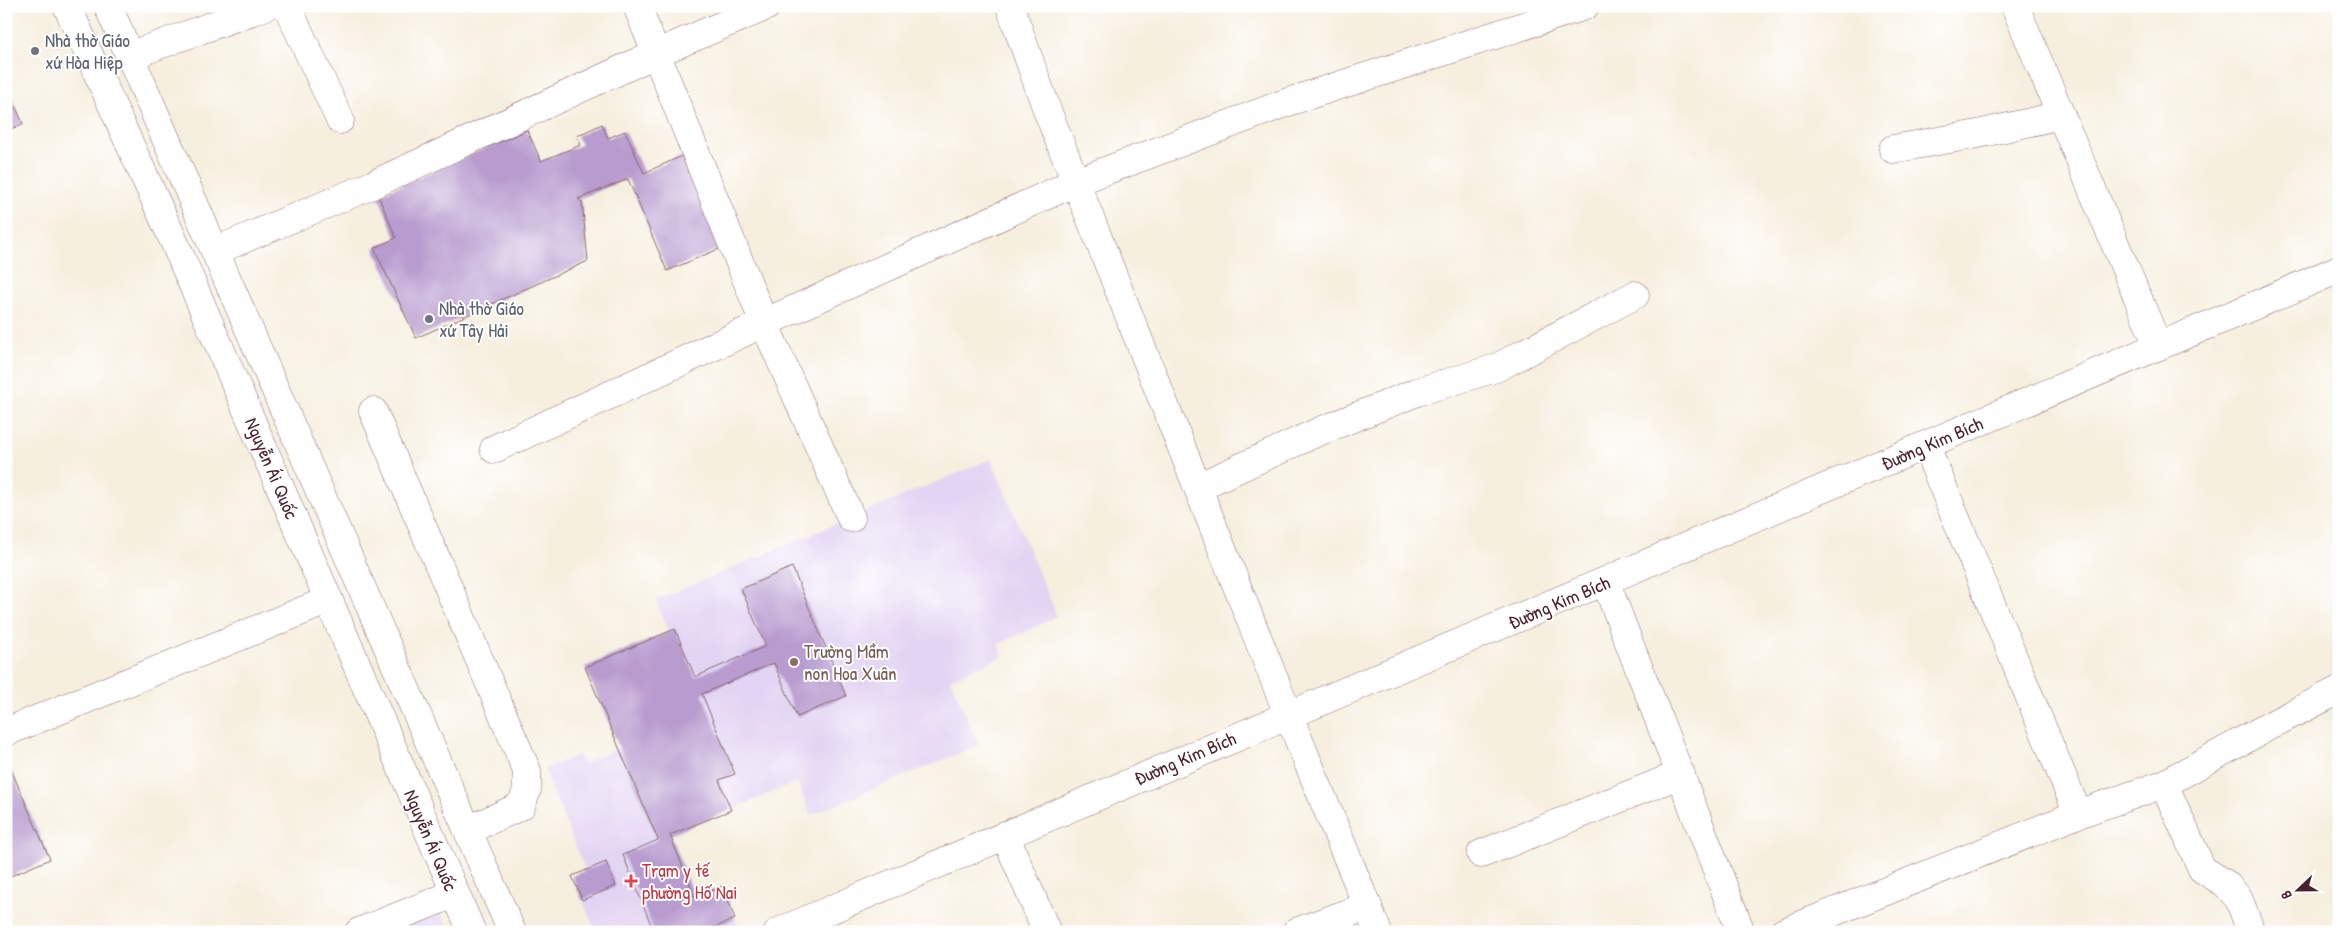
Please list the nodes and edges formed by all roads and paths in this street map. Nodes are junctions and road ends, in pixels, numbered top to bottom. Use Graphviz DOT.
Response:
graph roads {
  1 [pos="67,6"];
  2 [pos="108,6"];
  3 [pos="266,6"];
  4 [pos="287,6"];
  5 [pos="637,6"];
  6 [pos="767,6"];
  7 [pos="1010,6"];
  8 [pos="1585,6"];
  9 [pos="2015,6"];
  10 [pos="655,54"];
  11 [pos="129,56"];
  12 [pos="2061,115"];
  13 [pos="340,120"];
  14 [pos="1893,149"];
  15 [pos="1076,182"];
  16 [pos="215,251"];
  17 [pos="2339,269"];
  18 [pos="1635,295"];
  19 [pos="764,323"];
  20 [pos="2158,346"];
  21 [pos="373,411"];
  22 [pos="1926,446"];
  23 [pos="494,449"];
  24 [pos="1198,487"];
  25 [pos="852,518"];
  26 [pos="1606,582"];
  27 [pos="328,600"];
  28 [pos="2339,690"];
  29 [pos="1288,714"];
  30 [pos="6,732"];
  31 [pos="1681,774"];
  32 [pos="2164,784"];
  33 [pos="2078,814"];
  34 [pos="468,830"];
  35 [pos="1005,836"];
  36 [pos="1481,854"];
  37 [pos="454,894"];
  38 [pos="1368,906"];
  39 [pos="359,932"];
  40 [pos="472,932"];
  41 [pos="512,932"];
  42 [pos="778,932"];
  43 [pos="1047,932"];
  44 [pos="1296,932"];
  45 [pos="1378,932"];
  46 [pos="1741,932"];
  47 [pos="1784,932"];
  48 [pos="2251,932"];
  1 -- 27 [label="street, Nguyễn Ái Quốc"];
  2 -- 11 [label="street, Nguyễn Ái Quốc"];
  3 -- 11 [label="street"];
  4 -- 13 [label="street"];
  5 -- 10 [label="street"];
  6 -- 10 [label="street"];
  7 -- 15 [label="street"];
  8 -- 15 [label="street"];
  9 -- 12 [label="street"];
  10 -- 16 [label="street"];
  10 -- 19 [label="street"];
  11 -- 16 [label="street, Nguyễn Ái Quốc"];
  12 -- 14 [label="street"];
  12 -- 20 [label="street"];
  15 -- 19 [label="street"];
  15 -- 24 [label="street"];
  16 -- 34 [label="street, Nguyễn Ái Quốc"];
  17 -- 20 [label="street, Đường Kim Bích"];
  18 -- 24 [label="street"];
  19 -- 23 [label="street"];
  19 -- 25 [label="street"];
  20 -- 22 [label="street, Đường Kim Bích"];
  21 -- 34 [label="street"];
  22 -- 26 [label="street, Đường Kim Bích"];
  22 -- 33 [label="street"];
  24 -- 29 [label="street"];
  26 -- 29 [label="street, Đường Kim Bích"];
  26 -- 31 [label="street"];
  27 -- 30 [label="street"];
  27 -- 37 [label="street, Nguyễn Ái Quốc"];
  28 -- 32 [label="street"];
  29 -- 35 [label="street, Đường Kim Bích"];
  29 -- 38 [label="street"];
  31 -- 36 [label="street"];
  31 -- 46 [label="street"];
  32 -- 33 [label="street"];
  32 -- 48 [label="street"];
  33 -- 47 [label="street"];
  34 -- 41 [label="street, Nguyễn Ái Quốc"];
  35 -- 42 [label="street, Đường Kim Bích"];
  35 -- 43 [label="street"];
  37 -- 39 [label="street"];
  37 -- 40 [label="street, Nguyễn Ái Quốc"];
  38 -- 44 [label="street"];
  38 -- 45 [label="street"];
}
